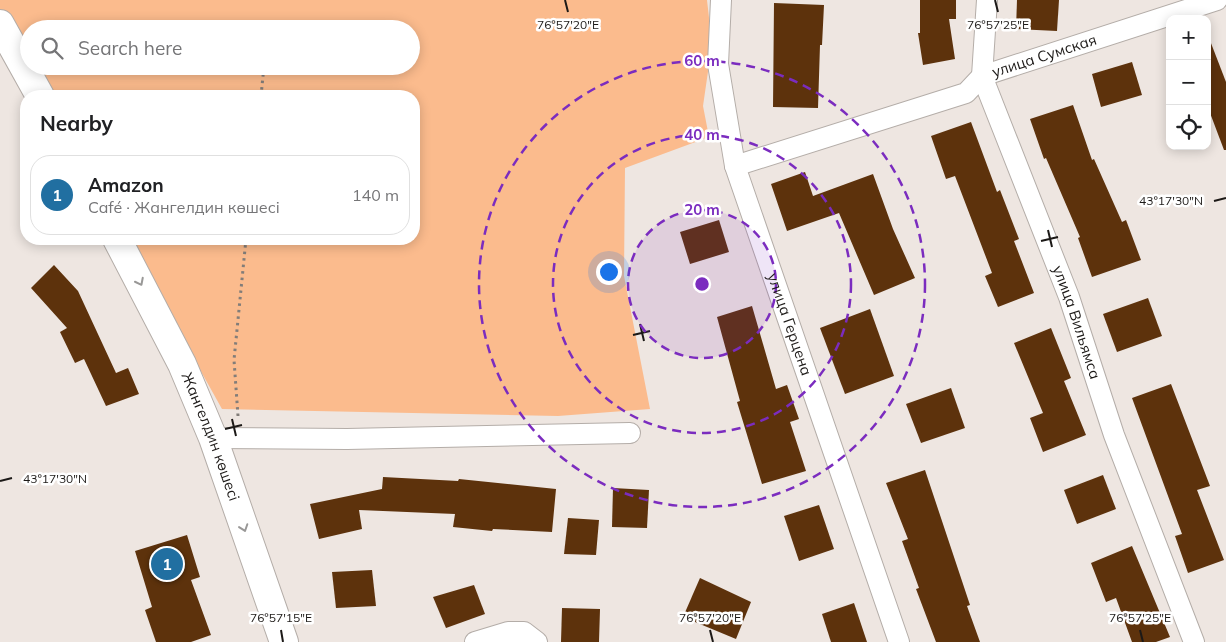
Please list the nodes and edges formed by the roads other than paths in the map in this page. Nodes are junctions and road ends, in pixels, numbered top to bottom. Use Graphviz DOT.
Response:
graph roads {
  1 [pos="721,0"];
  2 [pos="987,0"];
  3 [pos="1217,0"];
  4 [pos="0,24"];
  5 [pos="20,60"];
  6 [pos="28,75"];
  7 [pos="982,76"];
  8 [pos="37,90"];
  9 [pos="734,166"];
  10 [pos="120,245"];
  11 [pos="630,433"];
  12 [pos="213,438"];
  13 [pos="284,642"];
  14 [pos="475,642"];
  15 [pos="537,642"];
  16 [pos="899,642"];
  17 [pos="1194,642"];
  1 -- 9 [label="street, улица Герцена"];
  2 -- 7 [label="street, улица Вильямса"];
  3 -- 7 [label="street, улица Сумская"];
  4 -- 5 [label="main road"];
  6 -- 8 [label="main road"];
  7 -- 9 [label="street, улица Сумская"];
  7 -- 17 [label="street, улица Вильямса"];
  9 -- 16 [label="street, улица Герцена"];
  10 -- 12 [label="main road, Жангелдин көшесі, one-way"];
  11 -- 12 [label="street"];
  12 -- 13 [label="main road, Жангелдин көшесі, one-way"];
  14 -- 15 [label="street"];
}
